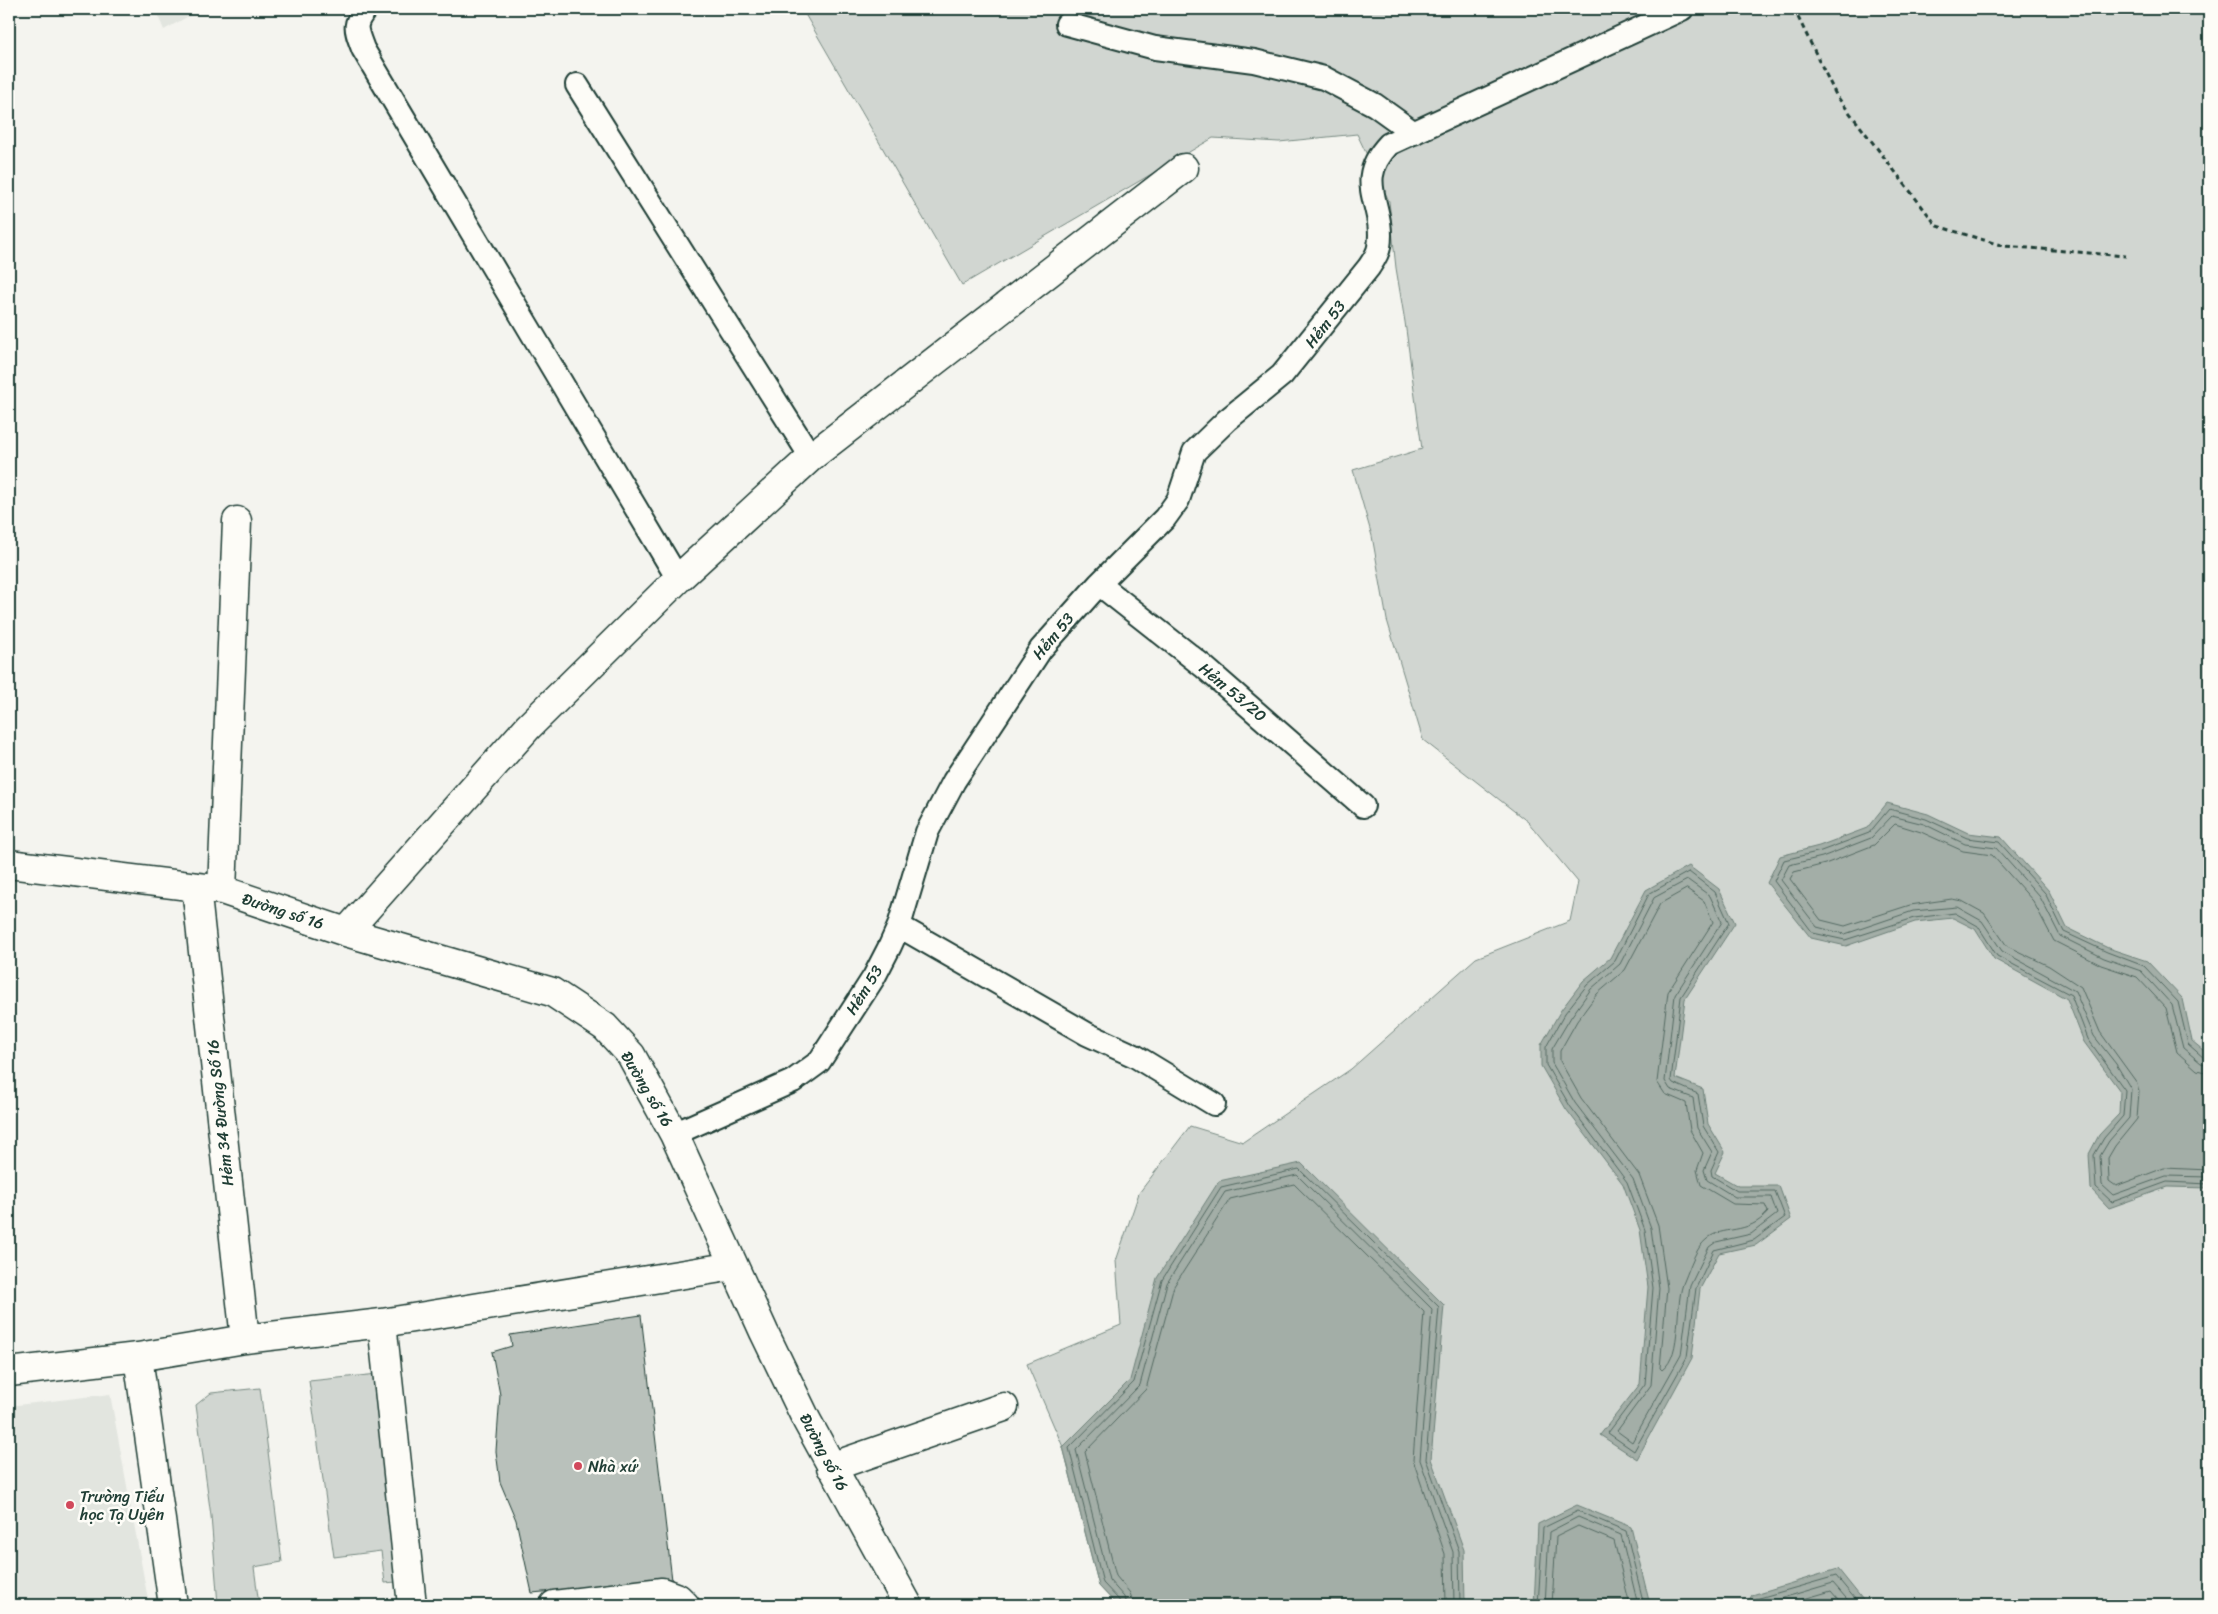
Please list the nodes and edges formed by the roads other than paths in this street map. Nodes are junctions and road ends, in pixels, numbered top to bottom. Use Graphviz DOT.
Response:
graph roads {
  1 [pos="366,9"];
  2 [pos="1682,9"];
  3 [pos="1067,24"];
  4 [pos="577,85"];
  5 [pos="1414,134"];
  6 [pos="1184,168"];
  7 [pos="811,457"];
  8 [pos="237,521"];
  9 [pos="678,579"];
  10 [pos="1099,584"];
  11 [pos="1363,806"];
  12 [pos="9,864"];
  13 [pos="209,888"];
  14 [pos="899,926"];
  15 [pos="346,932"];
  16 [pos="1214,1104"];
  17 [pos="674,1134"];
  18 [pos="734,1266"];
  19 [pos="382,1324"];
  20 [pos="245,1339"];
  21 [pos="138,1357"];
  22 [pos="9,1372"];
  23 [pos="1004,1407"];
  24 [pos="831,1467"];
  25 [pos="173,1605"];
  26 [pos="412,1605"];
  27 [pos="554,1605"];
  28 [pos="685,1605"];
  29 [pos="908,1605"];
  1 -- 9 [label="lane"];
  2 -- 5 [label="lane, Hẻm 53"];
  3 -- 5 [label="lane"];
  4 -- 7 [label="lane"];
  5 -- 10 [label="lane, Hẻm 53"];
  6 -- 7 [label="street"];
  7 -- 9 [label="street"];
  8 -- 13 [label="street, Hẻm 34 Đường Số 16"];
  9 -- 15 [label="street"];
  10 -- 11 [label="lane, Hẻm 53/20"];
  10 -- 14 [label="lane, Hẻm 53"];
  12 -- 13 [label="street, Đường số 16"];
  13 -- 15 [label="street, Đường số 16"];
  13 -- 20 [label="street, Hẻm 34 Đường Số 16"];
  14 -- 16 [label="lane"];
  14 -- 17 [label="lane, Hẻm 53"];
  15 -- 17 [label="street, Đường số 16"];
  17 -- 18 [label="street, Đường số 16"];
  18 -- 19 [label="street"];
  18 -- 24 [label="street, Đường số 16"];
  19 -- 20 [label="street"];
  19 -- 26 [label="street"];
  20 -- 21 [label="street"];
  21 -- 22 [label="street"];
  21 -- 25 [label="street"];
  23 -- 24 [label="street"];
  24 -- 29 [label="street, Đường số 16"];
  27 -- 28 [label="street"];
}
